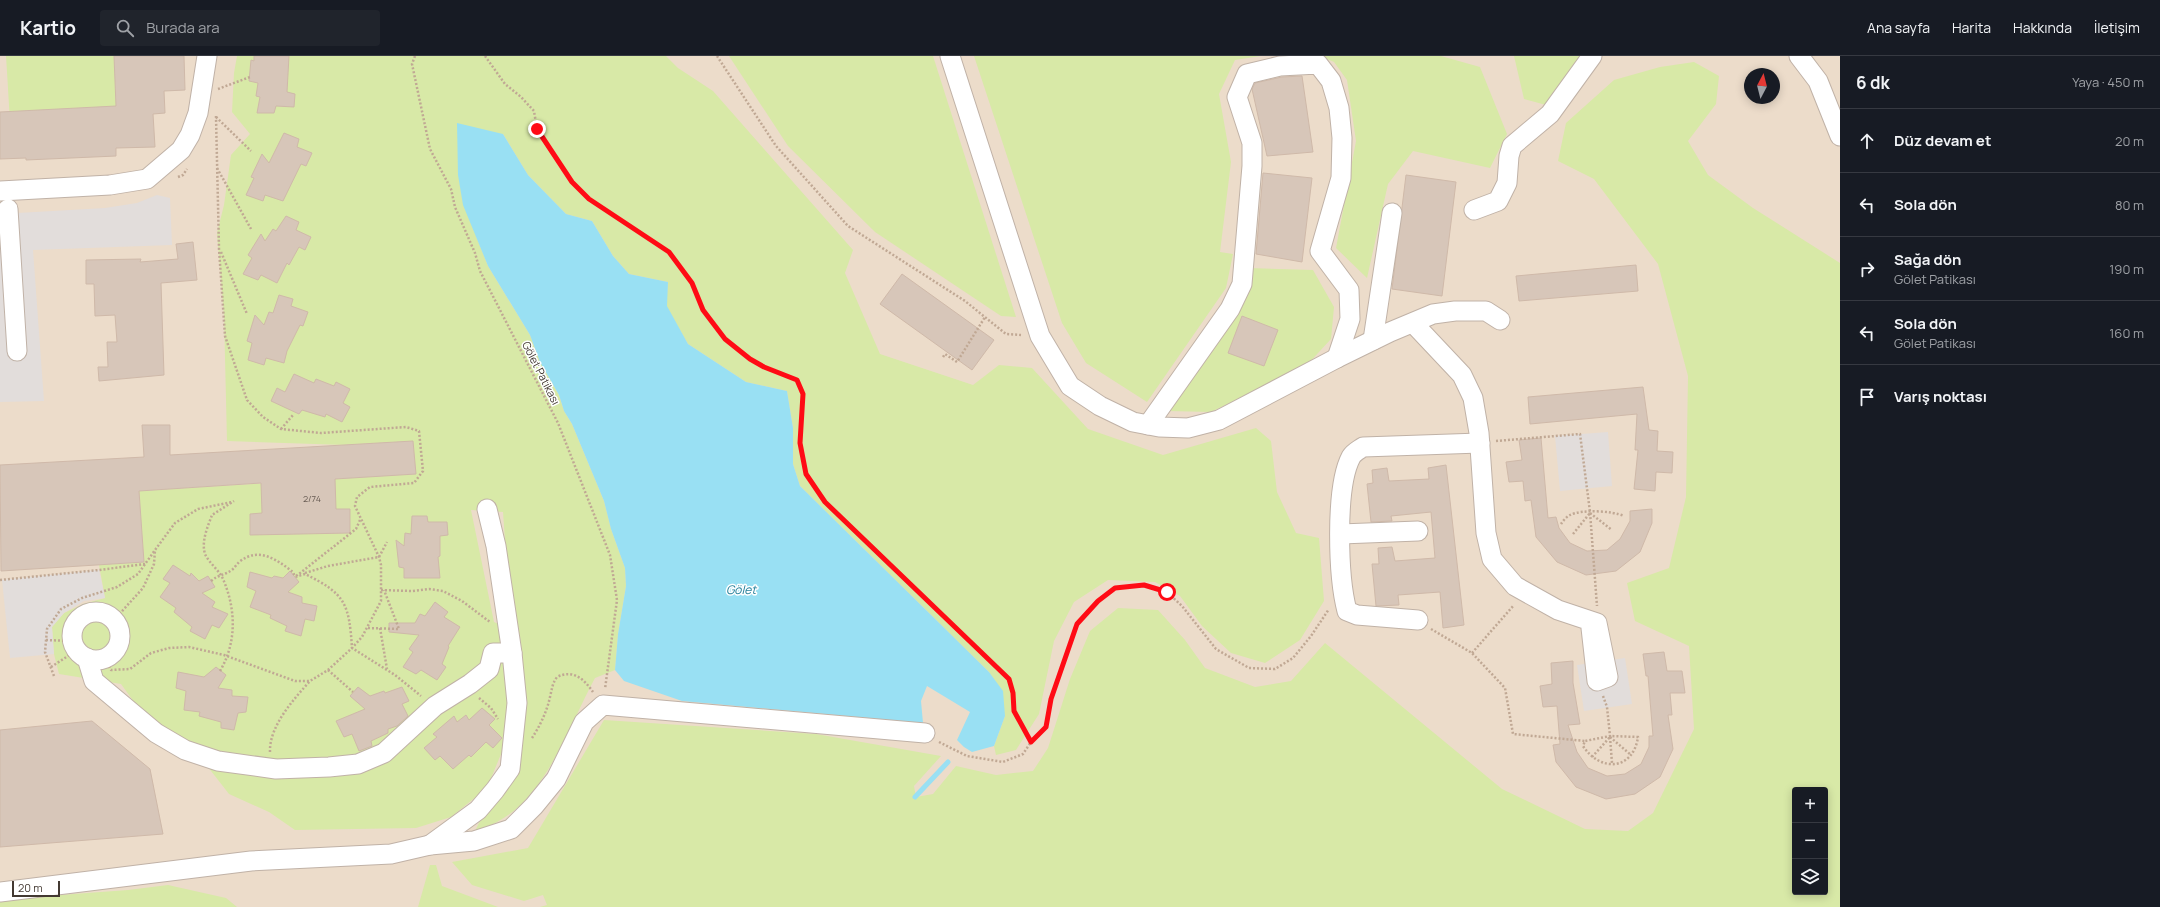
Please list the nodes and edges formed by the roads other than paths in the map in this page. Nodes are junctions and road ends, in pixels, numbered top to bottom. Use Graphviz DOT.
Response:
graph roads {
  1 [pos="207,56"];
  2 [pos="950,56"];
  3 [pos="1592,56"];
  4 [pos="1799,56"];
  5 [pos="1840,136"];
  6 [pos="0,191"];
  7 [pos="8,209"];
  8 [pos="1474,210"];
  9 [pos="1392,213"];
  10 [pos="1500,320"];
  11 [pos="1413,323"];
  12 [pos="1373,340"];
  13 [pos="17,351"];
  14 [pos="1337,358"];
  15 [pos="1148,425"];
  16 [pos="1480,443"];
  17 [pos="487,509"];
  18 [pos="1418,531"];
  19 [pos="1341,534"];
  20 [pos="1418,620"];
  21 [pos="1594,626"];
  22 [pos="85,652"];
  23 [pos="512,652"];
  24 [pos="925,733"];
  25 [pos="430,845"];
  26 [pos="0,892"];
  1 -- 6 [label="street"];
  2 -- 15 [label="street"];
  3 -- 8 [label="street"];
  4 -- 5 [label="street"];
  7 -- 13 [label="street"];
  9 -- 12 [label="street"];
  10 -- 11 [label="street"];
  11 -- 12 [label="street"];
  11 -- 16 [label="street"];
  12 -- 14 [label="street"];
  14 -- 15 [label="street"];
  14 -- 15 [label="street"];
  16 -- 19 [label="street"];
  16 -- 21 [label="street"];
  17 -- 23 [label="street"];
  18 -- 19 [label="street"];
  19 -- 20 [label="street"];
  21 -- 21 [label="street"];
  22 -- 22 [label="street"];
  22 -- 23 [label="street"];
  23 -- 25 [label="street"];
  24 -- 25 [label="street"];
  25 -- 26 [label="street"];
}
